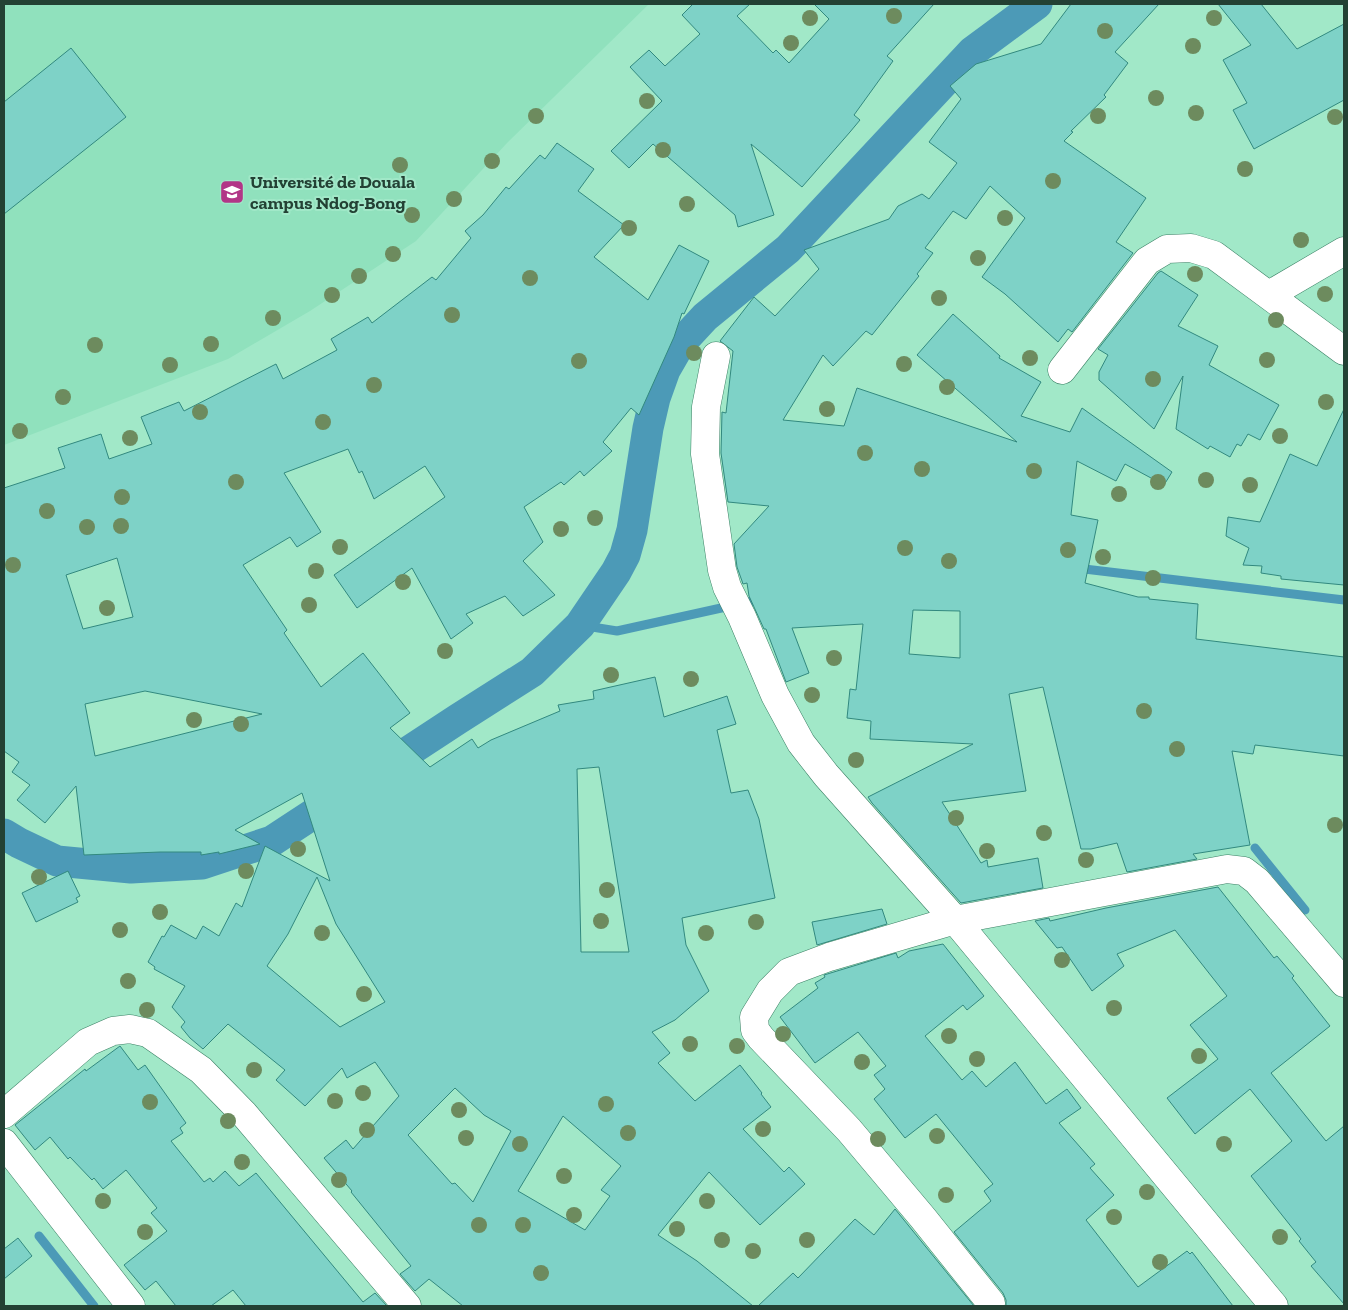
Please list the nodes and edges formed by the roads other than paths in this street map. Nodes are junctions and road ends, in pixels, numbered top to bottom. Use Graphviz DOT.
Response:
graph roads {
  1 [pos="1344,251"];
  2 [pos="1269,296"];
  3 [pos="1344,351"];
  4 [pos="716,356"];
  5 [pos="1062,370"];
  6 [pos="955,920"];
  7 [pos="1344,983"];
  8 [pos="4,1114"];
  9 [pos="4,1143"];
  10 [pos="991,1303"];
  11 [pos="131,1306"];
  12 [pos="407,1306"];
  13 [pos="1274,1306"];
  1 -- 2 [label="street"];
  2 -- 3 [label="street"];
  2 -- 5 [label="street"];
  4 -- 6 [label="street"];
  6 -- 7 [label="street"];
  6 -- 10 [label="street"];
  6 -- 13 [label="street"];
  8 -- 12 [label="street"];
  9 -- 11 [label="street"];
}
